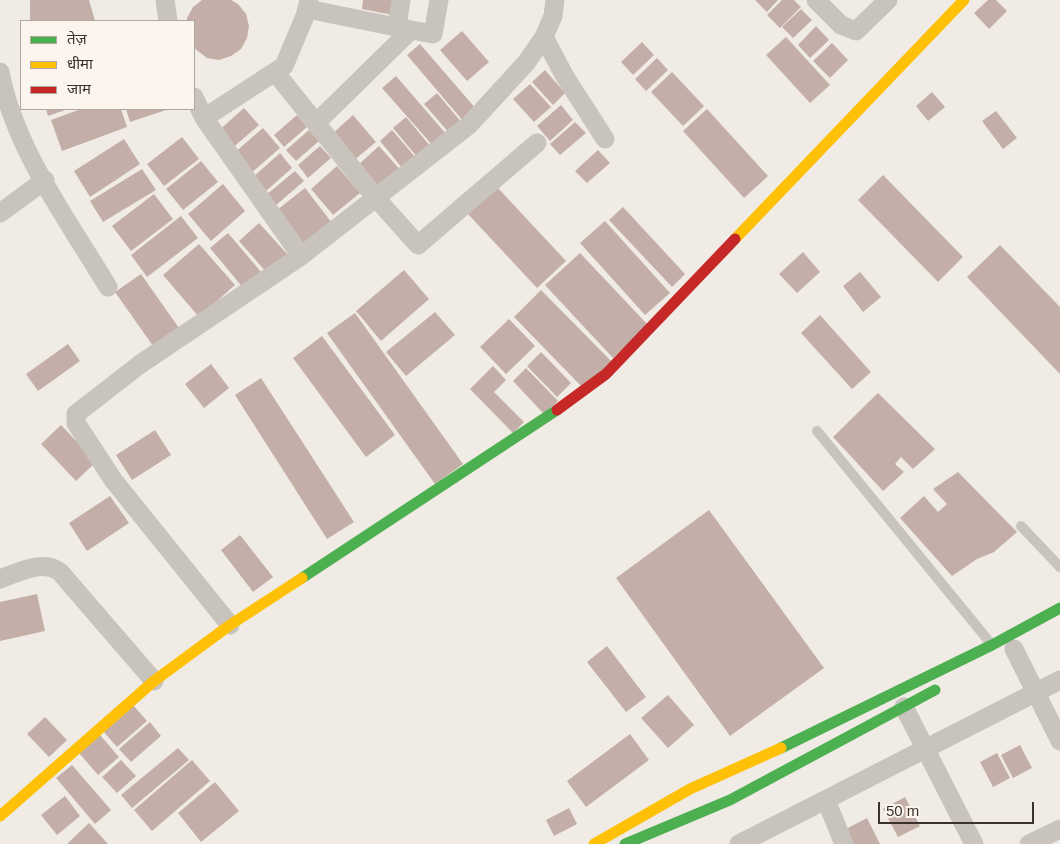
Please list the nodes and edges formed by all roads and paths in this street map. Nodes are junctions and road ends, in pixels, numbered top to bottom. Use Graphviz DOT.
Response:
graph roads {
  1 [pos="165,0"];
  2 [pos="401,0"];
  3 [pos="439,0"];
  4 [pos="555,0"];
  5 [pos="816,0"];
  6 [pos="888,0"];
  7 [pos="964,0"];
  8 [pos="308,4"];
  9 [pos="168,20"];
  10 [pos="404,28"];
  11 [pos="544,37"];
  12 [pos="275,72"];
  13 [pos="1,85"];
  14 [pos="195,100"];
  15 [pos="204,118"];
  16 [pos="316,123"];
  17 [pos="605,138"];
  18 [pos="537,143"];
  19 [pos="45,180"];
  20 [pos="376,198"];
  21 [pos="0,213"];
  22 [pos="301,256"];
  23 [pos="108,287"];
  24 [pos="817,431"];
  25 [pos="1021,526"];
  26 [pos="1060,567"];
  27 [pos="0,578"];
  28 [pos="1060,608"];
  29 [pos="230,625"];
  30 [pos="992,645"];
  31 [pos="1014,649"];
  32 [pos="1060,680"];
  33 [pos="154,681"];
  34 [pos="945,685"];
  35 [pos="1036,693"];
  36 [pos="904,707"];
  37 [pos="1060,741"];
  38 [pos="924,750"];
  39 [pos="826,800"];
  40 [pos="0,816"];
  41 [pos="1060,829"];
  42 [pos="609,842"];
  43 [pos="739,844"];
  44 [pos="844,844"];
  45 [pos="974,844"];
  46 [pos="1029,844"];
  1 -- 9 [label="street"];
  2 -- 10 [label="street"];
  3 -- 10 [label="street"];
  4 -- 11 [label="street"];
  5 -- 6 [label="street"];
  7 -- 29 [label="street"];
  8 -- 10 [label="street"];
  8 -- 12 [label="street"];
  10 -- 16 [label="street"];
  11 -- 17 [label="street"];
  11 -- 20 [label="street"];
  12 -- 15 [label="street"];
  12 -- 16 [label="street"];
  13 -- 19 [label="street"];
  14 -- 15 [label="street"];
  15 -- 22 [label="street"];
  16 -- 20 [label="street"];
  18 -- 20 [label="street"];
  19 -- 21 [label="street"];
  19 -- 23 [label="street"];
  20 -- 22 [label="street"];
  22 -- 29 [label="street"];
  24 -- 30 [label="lane"];
  25 -- 26 [label="lane"];
  27 -- 33 [label="street"];
  28 -- 30 [label="street"];
  29 -- 33 [label="street"];
  30 -- 42 [label="street"];
  31 -- 35 [label="street"];
  32 -- 35 [label="street"];
  33 -- 40 [label="street"];
  34 -- 36 [label="street"];
  35 -- 37 [label="street"];
  35 -- 38 [label="street"];
  36 -- 38 [label="street"];
  36 -- 42 [label="street"];
  38 -- 39 [label="street"];
  38 -- 45 [label="street"];
  39 -- 43 [label="street"];
  39 -- 44 [label="street"];
  41 -- 46 [label="street"];
}
